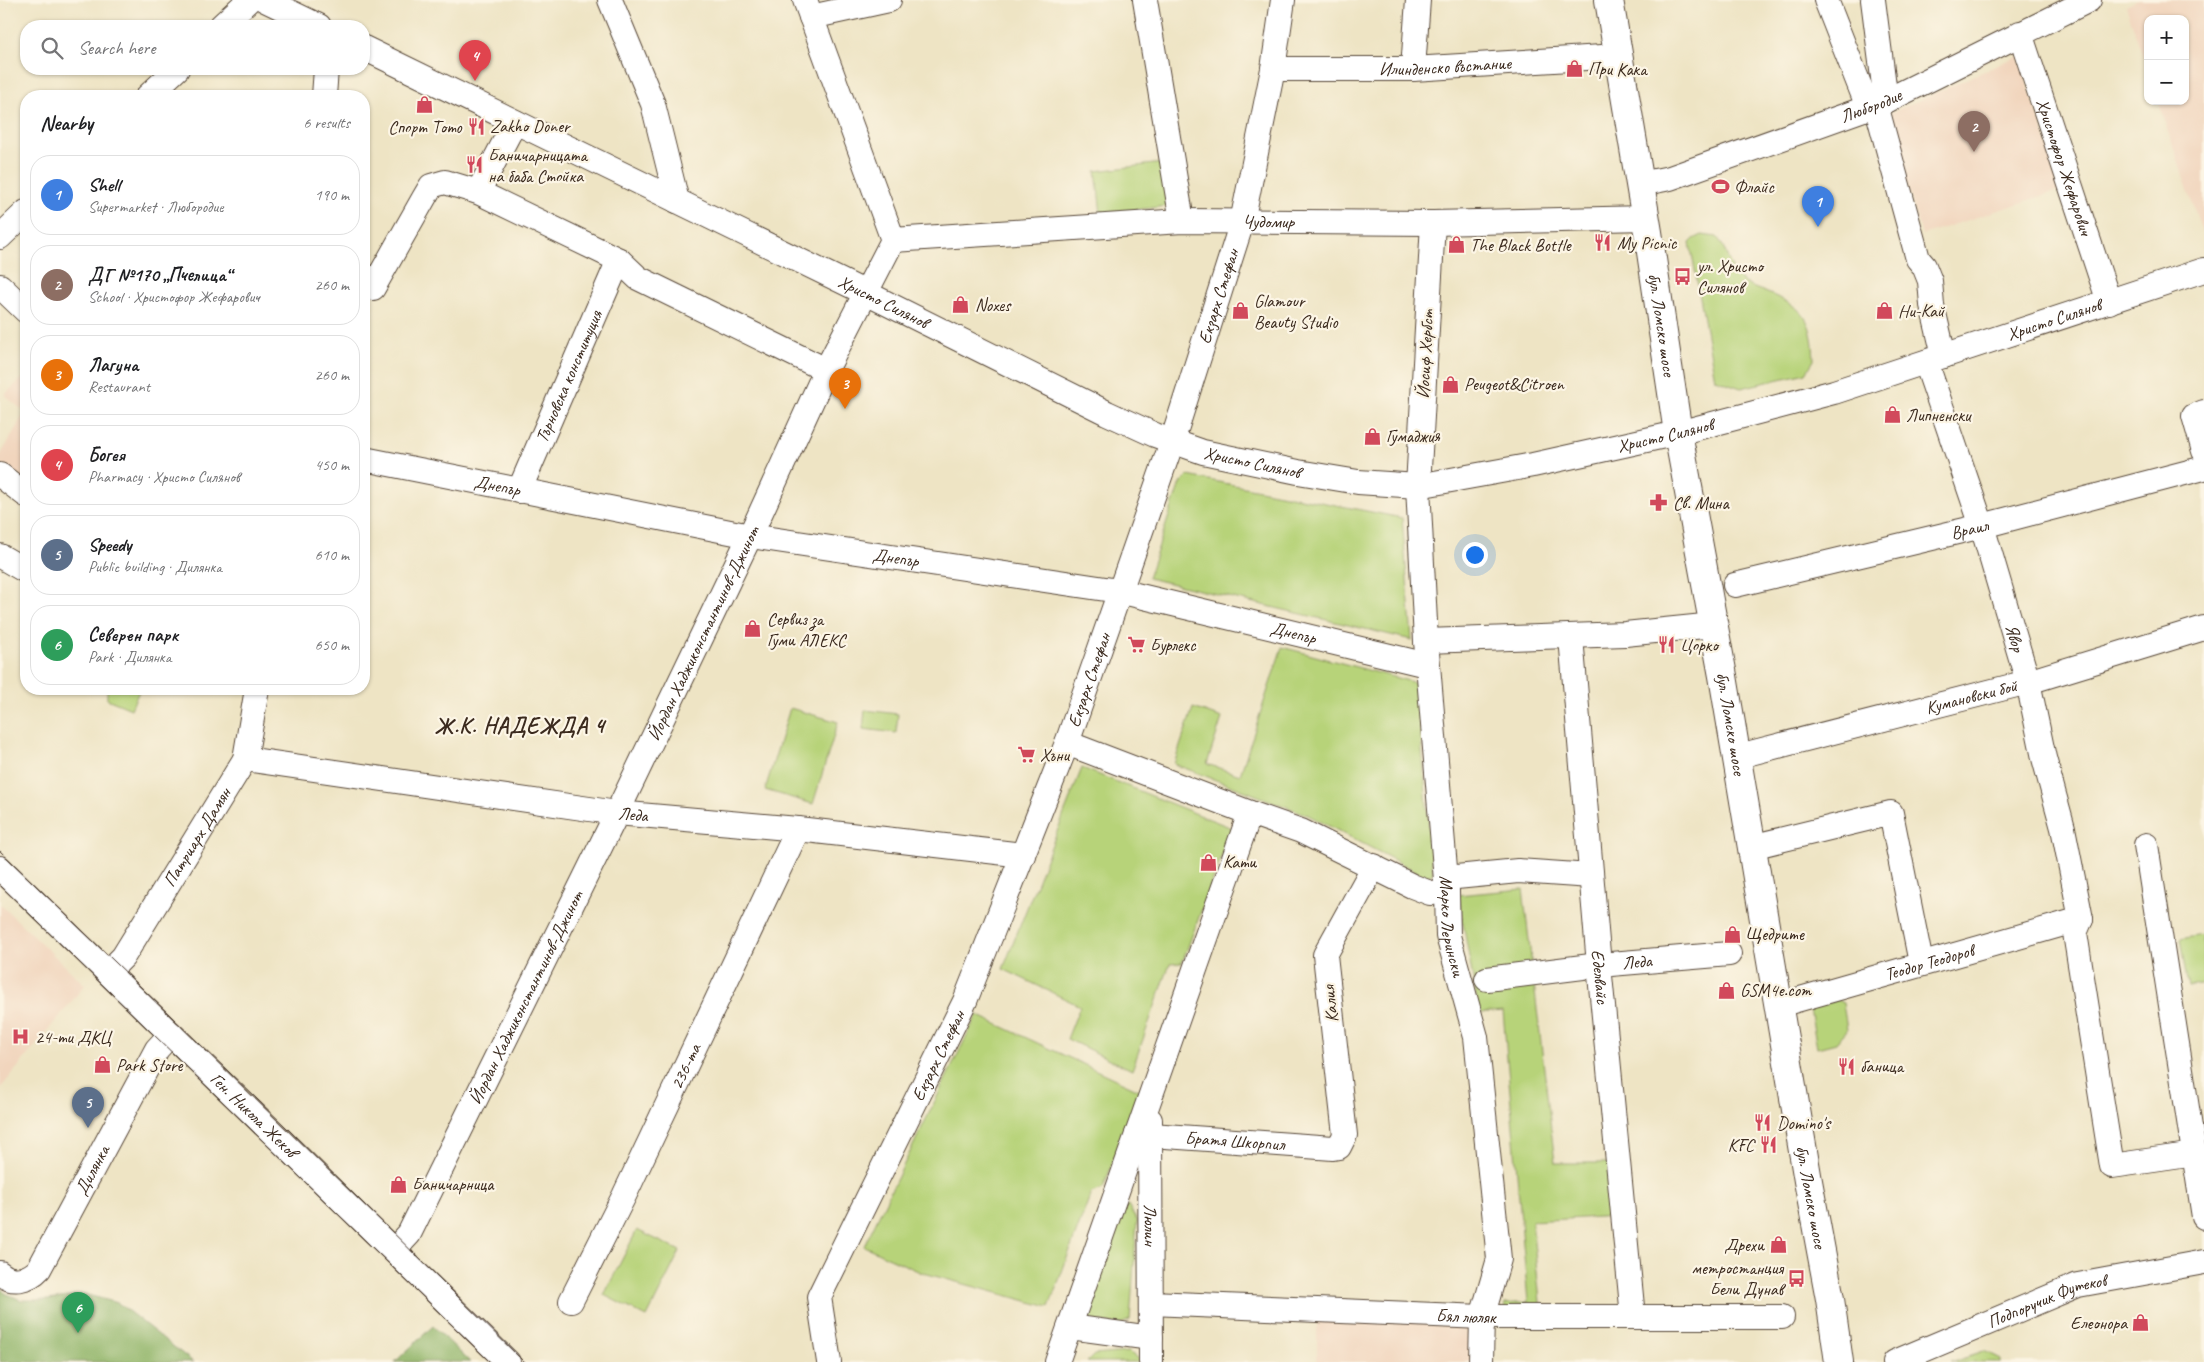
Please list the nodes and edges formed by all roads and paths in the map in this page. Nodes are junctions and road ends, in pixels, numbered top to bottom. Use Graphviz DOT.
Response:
graph roads {
  1 [pos="249,0"];
  2 [pos="265,0"];
  3 [pos="610,0"];
  4 [pos="889,0"];
  5 [pos="1145,0"];
  6 [pos="1283,0"];
  7 [pos="1418,0"];
  8 [pos="1609,0"];
  9 [pos="1826,0"];
  10 [pos="1873,0"];
  11 [pos="2089,0"];
  12 [pos="289,5"];
  13 [pos="808,8"];
  14 [pos="227,20"];
  15 [pos="310,20"];
  16 [pos="2020,33"];
  17 [pos="370,51"];
  18 [pos="1618,56"];
  19 [pos="1413,68"];
  20 [pos="1273,70"];
  21 [pos="171,75"];
  22 [pos="326,75"];
  23 [pos="154,90"];
  24 [pos="324,90"];
  25 [pos="1877,104"];
  26 [pos="515,122"];
  27 [pos="1640,184"];
  28 [pos="478,192"];
  29 [pos="677,201"];
  30 [pos="20,218"];
  31 [pos="1646,218"];
  32 [pos="1182,221"];
  33 [pos="1242,222"];
  34 [pos="1433,223"];
  35 [pos="0,237"];
  36 [pos="893,240"];
  37 [pos="619,260"];
  38 [pos="2204,270"];
  39 [pos="0,286"];
  40 [pos="373,288"];
  41 [pos="866,293"];
  42 [pos="2109,302"];
  43 [pos="20,305"];
  44 [pos="1935,359"];
  45 [pos="826,370"];
  46 [pos="2204,412"];
  47 [pos="1678,433"];
  48 [pos="1172,442"];
  49 [pos="2204,451"];
  50 [pos="370,460"];
  51 [pos="2204,468"];
  52 [pos="0,475"];
  53 [pos="1418,486"];
  54 [pos="20,490"];
  55 [pos="519,492"];
  56 [pos="1982,526"];
  57 [pos="750,536"];
  58 [pos="0,556"];
  59 [pos="20,568"];
  60 [pos="1735,585"];
  61 [pos="1119,591"];
  62 [pos="1714,625"];
  63 [pos="2204,628"];
  64 [pos="1570,637"];
  65 [pos="1426,642"];
  66 [pos="1427,665"];
  67 [pos="2028,682"];
  68 [pos="256,695"];
  69 [pos="1067,743"];
  70 [pos="1736,756"];
  71 [pos="245,758"];
  72 [pos="1250,813"];
  73 [pos="617,814"];
  74 [pos="798,829"];
  75 [pos="2146,845"];
  76 [pos="1751,847"];
  77 [pos="1023,855"];
  78 [pos="1374,866"];
  79 [pos="0,868"];
  80 [pos="1591,876"];
  81 [pos="1446,885"];
  82 [pos="2081,920"];
  83 [pos="1729,954"];
  84 [pos="1922,964"];
  85 [pos="1599,965"];
  86 [pos="108,972"];
  87 [pos="1488,979"];
  88 [pos="1779,1005"];
  89 [pos="171,1034"];
  90 [pos="1143,1134"];
  91 [pos="1333,1148"];
  92 [pos="2195,1154"];
  93 [pos="2204,1217"];
  94 [pos="394,1250"];
  95 [pos="2204,1262"];
  96 [pos="0,1273"];
  97 [pos="1830,1299"];
  98 [pos="571,1301"];
  99 [pos="1151,1303"];
  100 [pos="1482,1317"];
  101 [pos="1633,1317"];
  102 [pos="1782,1317"];
  103 [pos="1070,1327"];
  104 [pos="1151,1338"];
  105 [pos="508,1362"];
  106 [pos="829,1362"];
  107 [pos="1057,1362"];
  108 [pos="1150,1362"];
  109 [pos="1481,1362"];
  110 [pos="1839,1362"];
  111 [pos="1848,1362"];
  112 [pos="1895,1362"];
  1 -- 14 [label="street"];
  2 -- 12 [label="street"];
  3 -- 29 [label="street"];
  4 -- 13 [label="street"];
  5 -- 32 [label="street"];
  6 -- 20 [label="street, Екзарх Стефан"];
  7 -- 19 [label="street"];
  8 -- 18 [label="main road, бул. Ломско шосе"];
  9 -- 25 [label="street"];
  10 -- 25 [label="street"];
  11 -- 16 [label="street, Любородие"];
  12 -- 15 [label="street"];
  13 -- 36 [label="street"];
  16 -- 25 [label="street, Любородие"];
  16 -- 42 [label="street, Христофор Жефарович"];
  17 -- 26 [label="street, Христо Силянов"];
  18 -- 19 [label="street, Илинденско въстание"];
  18 -- 27 [label="main road, бул. Ломско шосе"];
  19 -- 20 [label="street, Илинденско въстание"];
  20 -- 33 [label="street, Екзарх Стефан"];
  21 -- 23 [label="street"];
  22 -- 24 [label="street"];
  25 -- 27 [label="street, Любородие"];
  25 -- 44 [label="street, Явор"];
  26 -- 28 [label="street"];
  26 -- 29 [label="street, Христо Силянов"];
  27 -- 31 [label="main road, бул. Ломско шосе"];
  28 -- 37 [label="street"];
  28 -- 40 [label="street"];
  29 -- 41 [label="street, Христо Силянов"];
  30 -- 35 [label="street"];
  31 -- 34 [label="street, Чудомир"];
  31 -- 47 [label="main road, бул. Ломско шосе"];
  32 -- 33 [label="street, Чудомир"];
  32 -- 36 [label="street, Чудомир"];
  33 -- 34 [label="street, Чудомир"];
  33 -- 48 [label="street, Екзарх Стефан"];
  34 -- 53 [label="street, Йосиф Хербст"];
  36 -- 41 [label="street, Йордан Хаджиконстантинов-Джинот"];
  37 -- 45 [label="street"];
  37 -- 55 [label="street, Търновска конституция"];
  38 -- 42 [label="street, Христо Силянов"];
  39 -- 43 [label="street"];
  41 -- 45 [label="street, Йордан Хаджиконстантинов-Джинот"];
  41 -- 48 [label="street, Христо Силянов"];
  42 -- 44 [label="street, Христо Силянов"];
  44 -- 47 [label="street, Христо Силянов"];
  44 -- 56 [label="street, Явор"];
  45 -- 57 [label="street, Йордан Хаджиконстантинов-Джинот"];
  46 -- 49 [label="street"];
  47 -- 53 [label="street, Христо Силянов"];
  47 -- 62 [label="main road, бул. Ломско шосе"];
  48 -- 53 [label="street, Христо Силянов"];
  48 -- 61 [label="street, Екзарх Стефан"];
  50 -- 55 [label="street, Днепър"];
  51 -- 56 [label="street, Враил"];
  52 -- 54 [label="street"];
  53 -- 65 [label="street, Марко Лерински"];
  55 -- 57 [label="street, Днепър"];
  56 -- 60 [label="street, Враил"];
  56 -- 67 [label="street, Явор"];
  57 -- 61 [label="street, Днепър"];
  57 -- 73 [label="street, Йордан Хаджиконстантинов-Джинот"];
  58 -- 59 [label="street"];
  61 -- 66 [label="street, Днепър"];
  61 -- 69 [label="street, Екзарх Стефан"];
  62 -- 64 [label="street"];
  62 -- 70 [label="main road, бул. Ломско шосе"];
  63 -- 67 [label="street, Кумановски бой"];
  64 -- 65 [label="street"];
  64 -- 80 [label="street, Еделвайс"];
  65 -- 66 [label="street, Марко Лерински"];
  66 -- 81 [label="street, Марко Лерински"];
  67 -- 70 [label="street, Кумановски бой"];
  67 -- 82 [label="street, Явор"];
  68 -- 71 [label="street, Патриарх Дамян"];
  69 -- 72 [label="street"];
  69 -- 77 [label="street, Екзарх Стефан"];
  70 -- 76 [label="main road, бул. Ломско шосе"];
  71 -- 73 [label="street, Леда"];
  71 -- 86 [label="street, Патриарх Дамян"];
  72 -- 78 [label="street"];
  72 -- 90 [label="street"];
  73 -- 74 [label="street, Леда"];
  73 -- 94 [label="street, Йордан Хаджиконстантинов-Джинот"];
  74 -- 77 [label="street, Леда"];
  74 -- 98 [label="street, 236-та"];
  75 -- 92 [label="street"];
  76 -- 84 [label="street"];
  76 -- 88 [label="main road, бул. Ломско шосе"];
  77 -- 106 [label="street, Екзарх Стефан"];
  78 -- 81 [label="street"];
  78 -- 91 [label="street, Калия"];
  79 -- 86 [label="street, Ген. Никола Жеков"];
  80 -- 81 [label="street"];
  80 -- 85 [label="street, Еделвайс"];
  81 -- 100 [label="street, Марко Лерински"];
  82 -- 84 [label="street, Теодор Теодоров"];
  82 -- 92 [label="street"];
  83 -- 85 [label="street, Леда"];
  84 -- 88 [label="street, Теодор Теодоров"];
  85 -- 87 [label="street, Леда"];
  85 -- 101 [label="street, Еделвайс"];
  86 -- 89 [label="street, Ген. Никола Жеков"];
  88 -- 97 [label="main road, бул. Ломско шосе"];
  89 -- 94 [label="street, Ген. Никола Жеков"];
  89 -- 96 [label="street, Дилянка"];
  90 -- 91 [label="street, Братя Шкорпил"];
  90 -- 99 [label="street, Люлин"];
  90 -- 103 [label="street"];
  92 -- 93 [label="street"];
  94 -- 105 [label="street, Ген. Никола Жеков"];
  95 -- 112 [label="street, Подпоручик Футеков"];
  97 -- 110 [label="main road, бул. Ломско шосе"];
  97 -- 111 [label="main road, бул. Ломско шосе"];
  99 -- 100 [label="street, Бял люляк"];
  99 -- 104 [label="street, Люлин"];
  100 -- 101 [label="street, Бял люляк"];
  100 -- 109 [label="street, Марко Лерински"];
  101 -- 102 [label="street, Бял люляк"];
  103 -- 104 [label="street"];
  103 -- 107 [label="street"];
  104 -- 108 [label="street, Люлин"];
}
